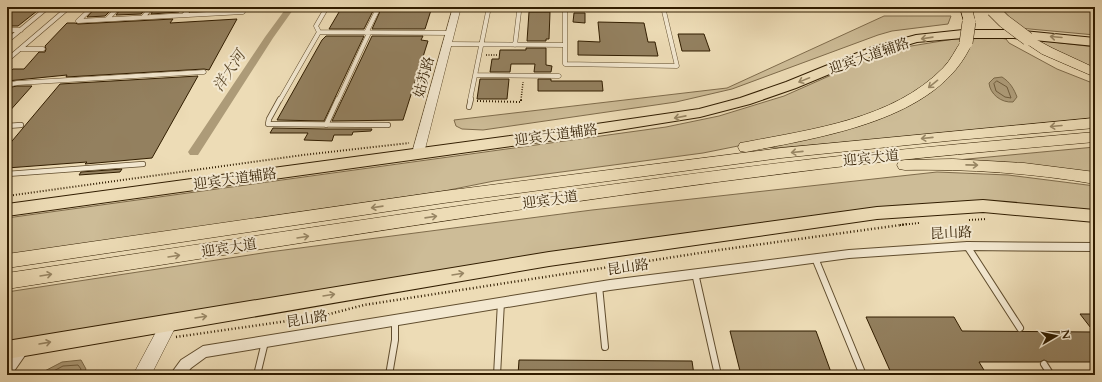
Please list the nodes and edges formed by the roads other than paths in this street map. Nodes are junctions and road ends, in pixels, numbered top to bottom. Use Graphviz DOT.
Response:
graph roads {
  1 [pos="48,7"];
  2 [pos="69,7"];
  3 [pos="92,7"];
  4 [pos="119,7"];
  5 [pos="152,7"];
  6 [pos="191,7"];
  7 [pos="327,7"];
  8 [pos="379,7"];
  9 [pos="458,7"];
  10 [pos="489,7"];
  11 [pos="563,7"];
  12 [pos="663,7"];
  13 [pos="966,7"];
  14 [pos="992,9"];
  15 [pos="243,12"];
  16 [pos="520,12"];
  17 [pos="184,15"];
  18 [pos="143,17"];
  19 [pos="107,19"];
  20 [pos="7,30"];
  21 [pos="21,30"];
  22 [pos="319,32"];
  23 [pos="368,33"];
  24 [pos="449,39"];
  25 [pos="7,41"];
  26 [pos="1095,42"];
  27 [pos="481,44"];
  28 [pos="515,45"];
  29 [pos="565,45"];
  30 [pos="20,49"];
  31 [pos="43,49"];
  32 [pos="7,60"];
  33 [pos="171,71"];
  34 [pos="204,72"];
  35 [pos="1095,73"];
  36 [pos="475,75"];
  37 [pos="560,76"];
  38 [pos="7,81"];
  39 [pos="7,85"];
  40 [pos="469,107"];
  41 [pos="1095,123"];
  42 [pos="21,125"];
  43 [pos="326,125"];
  44 [pos="388,125"];
  45 [pos="7,126"];
  46 [pos="1095,137"];
  47 [pos="420,147"];
  48 [pos="142,164"];
  49 [pos="7,174"];
  50 [pos="1095,178"];
  51 [pos="682,180"];
  52 [pos="444,197"];
  53 [pos="7,210"];
  54 [pos="1095,216"];
  55 [pos="967,246"];
  56 [pos="1095,247"];
  57 [pos="815,258"];
  58 [pos="7,261"];
  59 [pos="695,274"];
  60 [pos="7,281"];
  61 [pos="599,286"];
  62 [pos="501,302"];
  63 [pos="395,320"];
  64 [pos="170,322"];
  65 [pos="1020,328"];
  66 [pos="265,342"];
  67 [pos="605,347"];
  68 [pos="15,348"];
  69 [pos="1044,364"];
  70 [pos="7,370"];
  71 [pos="142,375"];
  72 [pos="177,375"];
  73 [pos="256,375"];
  74 [pos="389,375"];
  75 [pos="497,375"];
  76 [pos="718,375"];
  77 [pos="862,375"];
  78 [pos="1051,375"];
  1 -- 21 [label="lane"];
  2 -- 30 [label="lane"];
  3 -- 19 [label="lane"];
  4 -- 19 [label="lane"];
  5 -- 18 [label="lane"];
  6 -- 17 [label="lane"];
  7 -- 22 [label="lane"];
  8 -- 23 [label="lane"];
  9 -- 24 [label="street, 姑苏路"];
  10 -- 27 [label="lane"];
  11 -- 29 [label="lane"];
  12 -- 29 [label="lane"];
  13 -- 52 [label="highway, one-way, bridge"];
  14 -- 35 [label="highway, bridge"];
  15 -- 17 [label="lane"];
  16 -- 28 [label="lane"];
  17 -- 18 [label="lane"];
  18 -- 19 [label="lane"];
  20 -- 21 [label="lane"];
  21 -- 25 [label="lane"];
  22 -- 23 [label="lane"];
  22 -- 43 [label="lane"];
  23 -- 24 [label="lane"];
  23 -- 43 [label="lane"];
  24 -- 27 [label="lane"];
  24 -- 47 [label="street, 姑苏路"];
  26 -- 47 [label="main road, 迎宾大道辅路, one-way"];
  27 -- 28 [label="lane"];
  27 -- 36 [label="lane"];
  28 -- 29 [label="lane"];
  30 -- 31 [label="lane"];
  30 -- 32 [label="lane"];
  33 -- 38 [label="lane"];
  34 -- 39 [label="lane"];
  36 -- 37 [label="lane"];
  36 -- 40 [label="lane"];
  41 -- 52 [label="highway, 迎宾大道, one-way"];
  42 -- 45 [label="lane"];
  43 -- 44 [label="lane"];
  46 -- 51 [label="highway, 迎宾大道"];
  47 -- 53 [label="main road, 迎宾大道辅路"];
  48 -- 49 [label="lane"];
  51 -- 50 [label="highway, one-way"];
  60 -- 51 [label="highway, 迎宾大道, one-way"];
  52 -- 58 [label="highway, 迎宾大道, one-way"];
  64 -- 54 [label="main road, one-way"];
  55 -- 56 [label="street, 昆山路"];
  55 -- 57 [label="street, 昆山路"];
  55 -- 65 [label="lane"];
  57 -- 59 [label="street, 昆山路"];
  57 -- 77 [label="lane"];
  59 -- 61 [label="street, 昆山路"];
  59 -- 76 [label="lane"];
  61 -- 62 [label="street, 昆山路"];
  61 -- 67 [label="lane"];
  62 -- 63 [label="street, 昆山路"];
  62 -- 75 [label="lane"];
  63 -- 66 [label="street, 昆山路"];
  63 -- 74 [label="lane"];
  68 -- 64 [label="main road, one-way"];
  64 -- 71 [label="street"];
  66 -- 72 [label="street, 昆山路"];
  66 -- 73 [label="lane"];
  68 -- 70 [label="street"];
  69 -- 78 [label="lane"];
}
